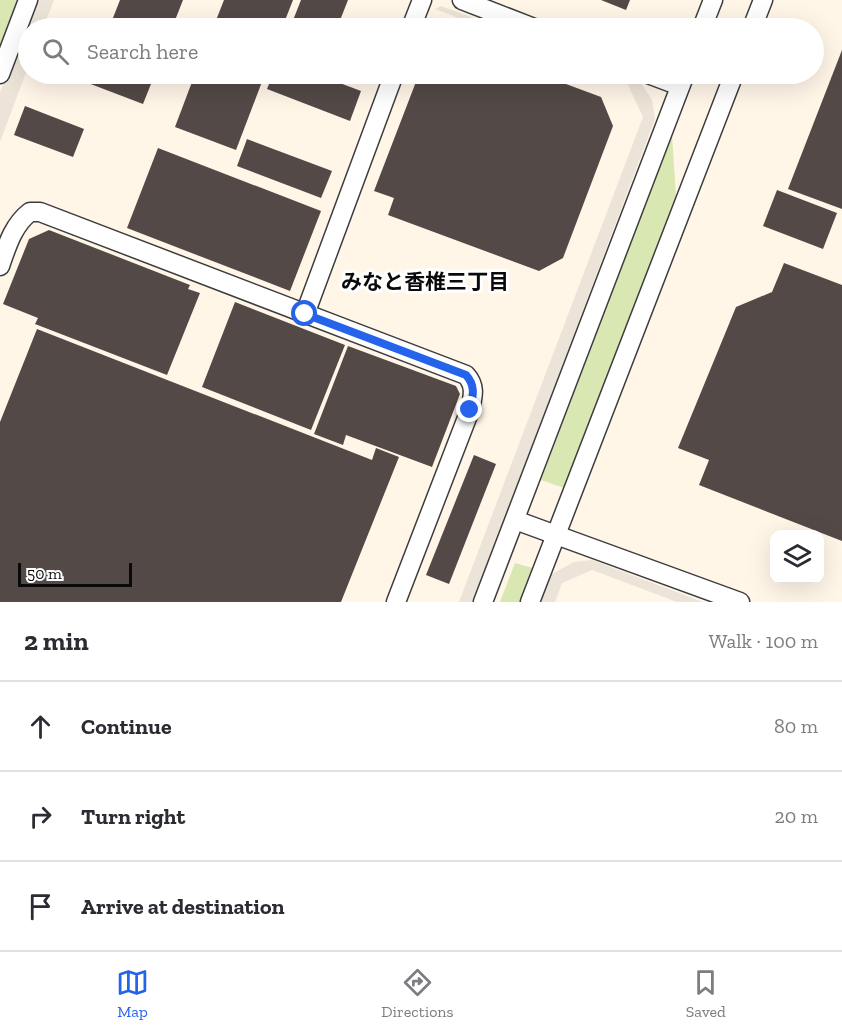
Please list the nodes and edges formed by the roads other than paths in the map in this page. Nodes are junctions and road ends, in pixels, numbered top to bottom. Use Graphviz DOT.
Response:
graph roads {
  1 [pos="28,0"];
  2 [pos="422,0"];
  3 [pos="462,0"];
  4 [pos="713,0"];
  5 [pos="763,0"];
  6 [pos="21,18"];
  7 [pos="415,18"];
  8 [pos="508,18"];
  9 [pos="706,18"];
  10 [pos="756,18"];
  11 [pos="18,26"];
  12 [pos="0,74"];
  13 [pos="390,84"];
  14 [pos="680,84"];
  15 [pos="730,84"];
  16 [pos="0,266"];
  17 [pos="305,314"];
  18 [pos="515,520"];
  19 [pos="556,536"];
  20 [pos="396,602"];
  21 [pos="483,602"];
  22 [pos="530,602"];
  23 [pos="740,602"];
  1 -- 6 [label="street"];
  2 -- 7 [label="street"];
  3 -- 8 [label="street"];
  4 -- 9 [label="street"];
  5 -- 10 [label="street"];
  11 -- 12 [label="street"];
  13 -- 17 [label="street"];
  14 -- 18 [label="street"];
  15 -- 19 [label="street"];
  16 -- 17 [label="street"];
  17 -- 20 [label="street"];
  18 -- 19 [label="street"];
  18 -- 21 [label="street"];
  19 -- 22 [label="street"];
  19 -- 23 [label="street"];
}
